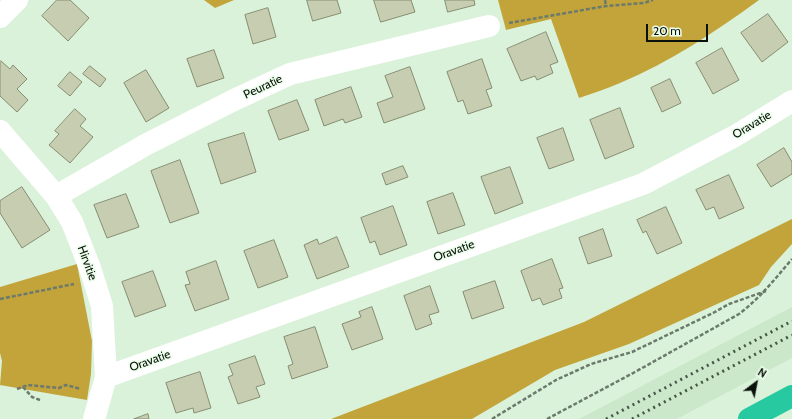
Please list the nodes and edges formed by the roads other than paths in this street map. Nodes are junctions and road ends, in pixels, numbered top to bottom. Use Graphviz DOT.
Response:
graph roads {
  1 [pos="17,0"];
  2 [pos="0,18"];
  3 [pos="489,26"];
  4 [pos="792,101"];
  5 [pos="0,131"];
  6 [pos="56,196"];
  7 [pos="103,384"];
  8 [pos="792,396"];
  9 [pos="94,419"];
  10 [pos="749,419"];
  1 -- 2 [label="street"];
  3 -- 6 [label="street, Peuratie"];
  4 -- 7 [label="street, Oravatie"];
  5 -- 6 [label="street, Hirvitie"];
  6 -- 7 [label="street, Hirvitie"];
  7 -- 9 [label="street, Hirvitie"];
  8 -- 10 [label="highway"];
}
